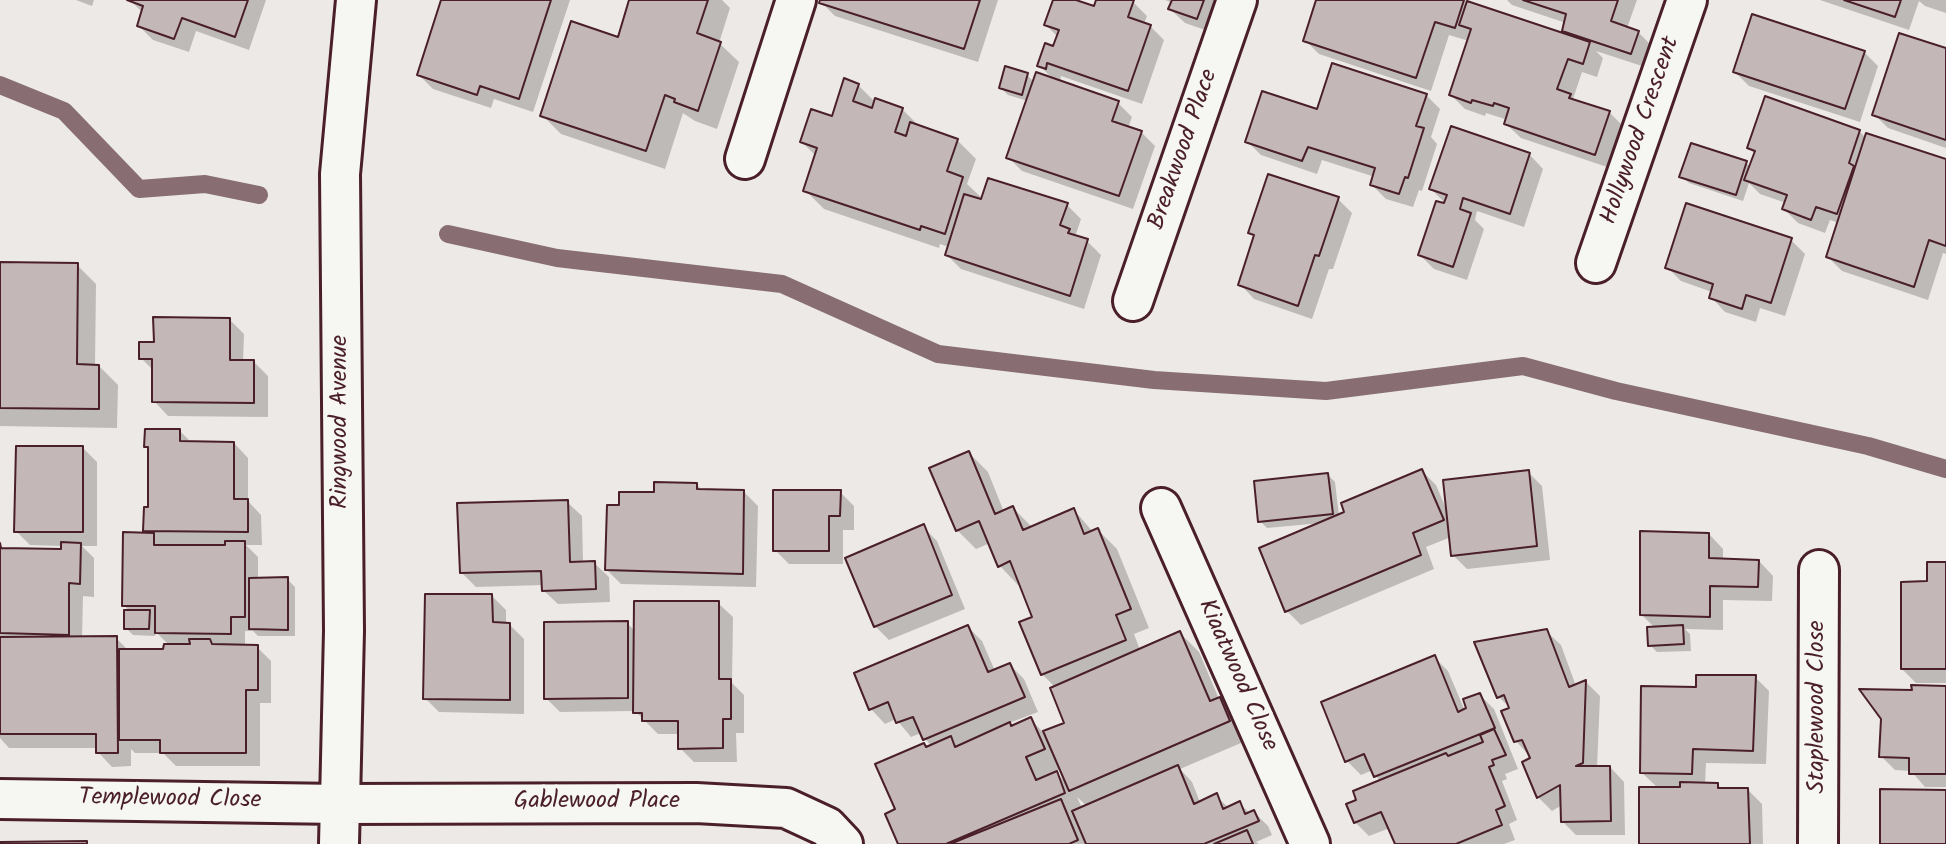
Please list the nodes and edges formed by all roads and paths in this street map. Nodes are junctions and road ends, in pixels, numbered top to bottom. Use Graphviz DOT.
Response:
graph roads {
  1 [pos="356,0"];
  2 [pos="796,0"];
  3 [pos="1237,0"];
  4 [pos="1687,0"];
  5 [pos="745,159"];
  6 [pos="1596,262"];
  7 [pos="1133,301"];
  8 [pos="1161,508"];
  9 [pos="1819,570"];
  10 [pos="0,799"];
  11 [pos="340,804"];
  12 [pos="340,844"];
  13 [pos="843,844"];
  14 [pos="1310,844"];
  15 [pos="1818,844"];
  1 -- 11 [label="street, Ringwood Avenue"];
  2 -- 5 [label="street"];
  3 -- 7 [label="street, Breakwood Place"];
  4 -- 6 [label="street, Hollywood Crescent"];
  8 -- 14 [label="street, Kiaatwood Close"];
  9 -- 15 [label="street, Staplewood Close"];
  10 -- 11 [label="street, Templewood Close"];
  11 -- 12 [label="street, Ringwood Avenue"];
  11 -- 13 [label="street, Gablewood Place"];
}
